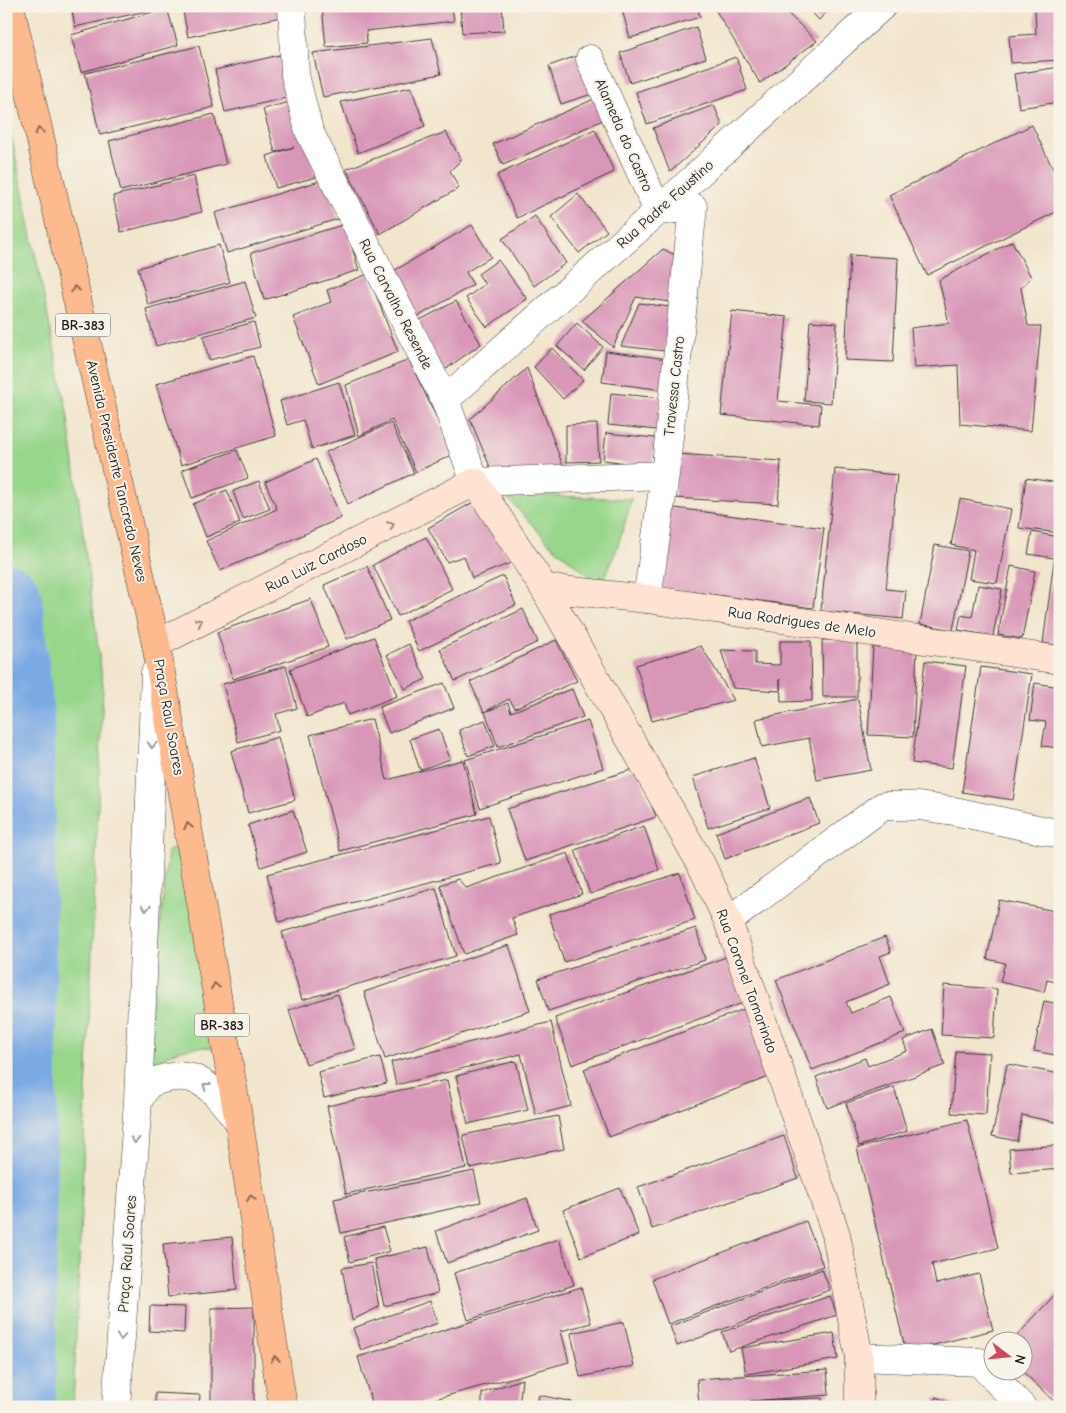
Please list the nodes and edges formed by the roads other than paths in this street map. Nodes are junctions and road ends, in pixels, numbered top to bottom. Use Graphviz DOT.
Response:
graph roads {
  1 [pos="10,6"];
  2 [pos="292,6"];
  3 [pos="882,6"];
  4 [pos="590,59"];
  5 [pos="658,211"];
  6 [pos="445,400"];
  7 [pos="665,475"];
  8 [pos="475,482"];
  9 [pos="544,588"];
  10 [pos="647,600"];
  11 [pos="156,644"];
  12 [pos="1060,660"];
  13 [pos="1060,834"];
  14 [pos="728,921"];
  15 [pos="138,1101"];
  16 [pos="239,1122"];
  17 [pos="859,1357"];
  18 [pos="116,1407"];
  19 [pos="283,1407"];
  20 [pos="859,1407"];
  21 [pos="1022,1407"];
  11 -- 1 [label="highway, Avenida Presidente Tancredo Neves / BR-383, one-way"];
  2 -- 6 [label="street, Rua Carvalho Resende"];
  3 -- 5 [label="street, Rua Padre Faustino"];
  4 -- 5 [label="street, Alameda do Castro"];
  5 -- 6 [label="street, Rua Padre Faustino"];
  5 -- 7 [label="street, Travessa Castro"];
  6 -- 8 [label="street, Rua Carvalho Resende"];
  7 -- 8 [label="street"];
  7 -- 10 [label="street, Travessa Castro"];
  8 -- 9 [label="street, Rua Carvalho Resende"];
  11 -- 8 [label="street, Rua Luiz Cardoso, one-way"];
  9 -- 10 [label="street, Rua Rodrigues de Melo"];
  9 -- 14 [label="street, Rua Coronel Tamarindo"];
  10 -- 12 [label="street, Rua Rodrigues de Melo"];
  11 -- 15 [label="street, Praça Raul Soares, one-way"];
  16 -- 11 [label="highway, Praça Raul Soares / BR-383, one-way"];
  13 -- 14 [label="street"];
  14 -- 17 [label="street, Rua Coronel Tamarindo"];
  16 -- 15 [label="street, Praça Raul Soares, one-way"];
  15 -- 18 [label="street, Praça Raul Soares, one-way"];
  19 -- 16 [label="highway, Praça Raul Soares / BR-383, one-way"];
  17 -- 20 [label="street, Rua Coronel Tamarindo"];
  17 -- 21 [label="street"];
}
